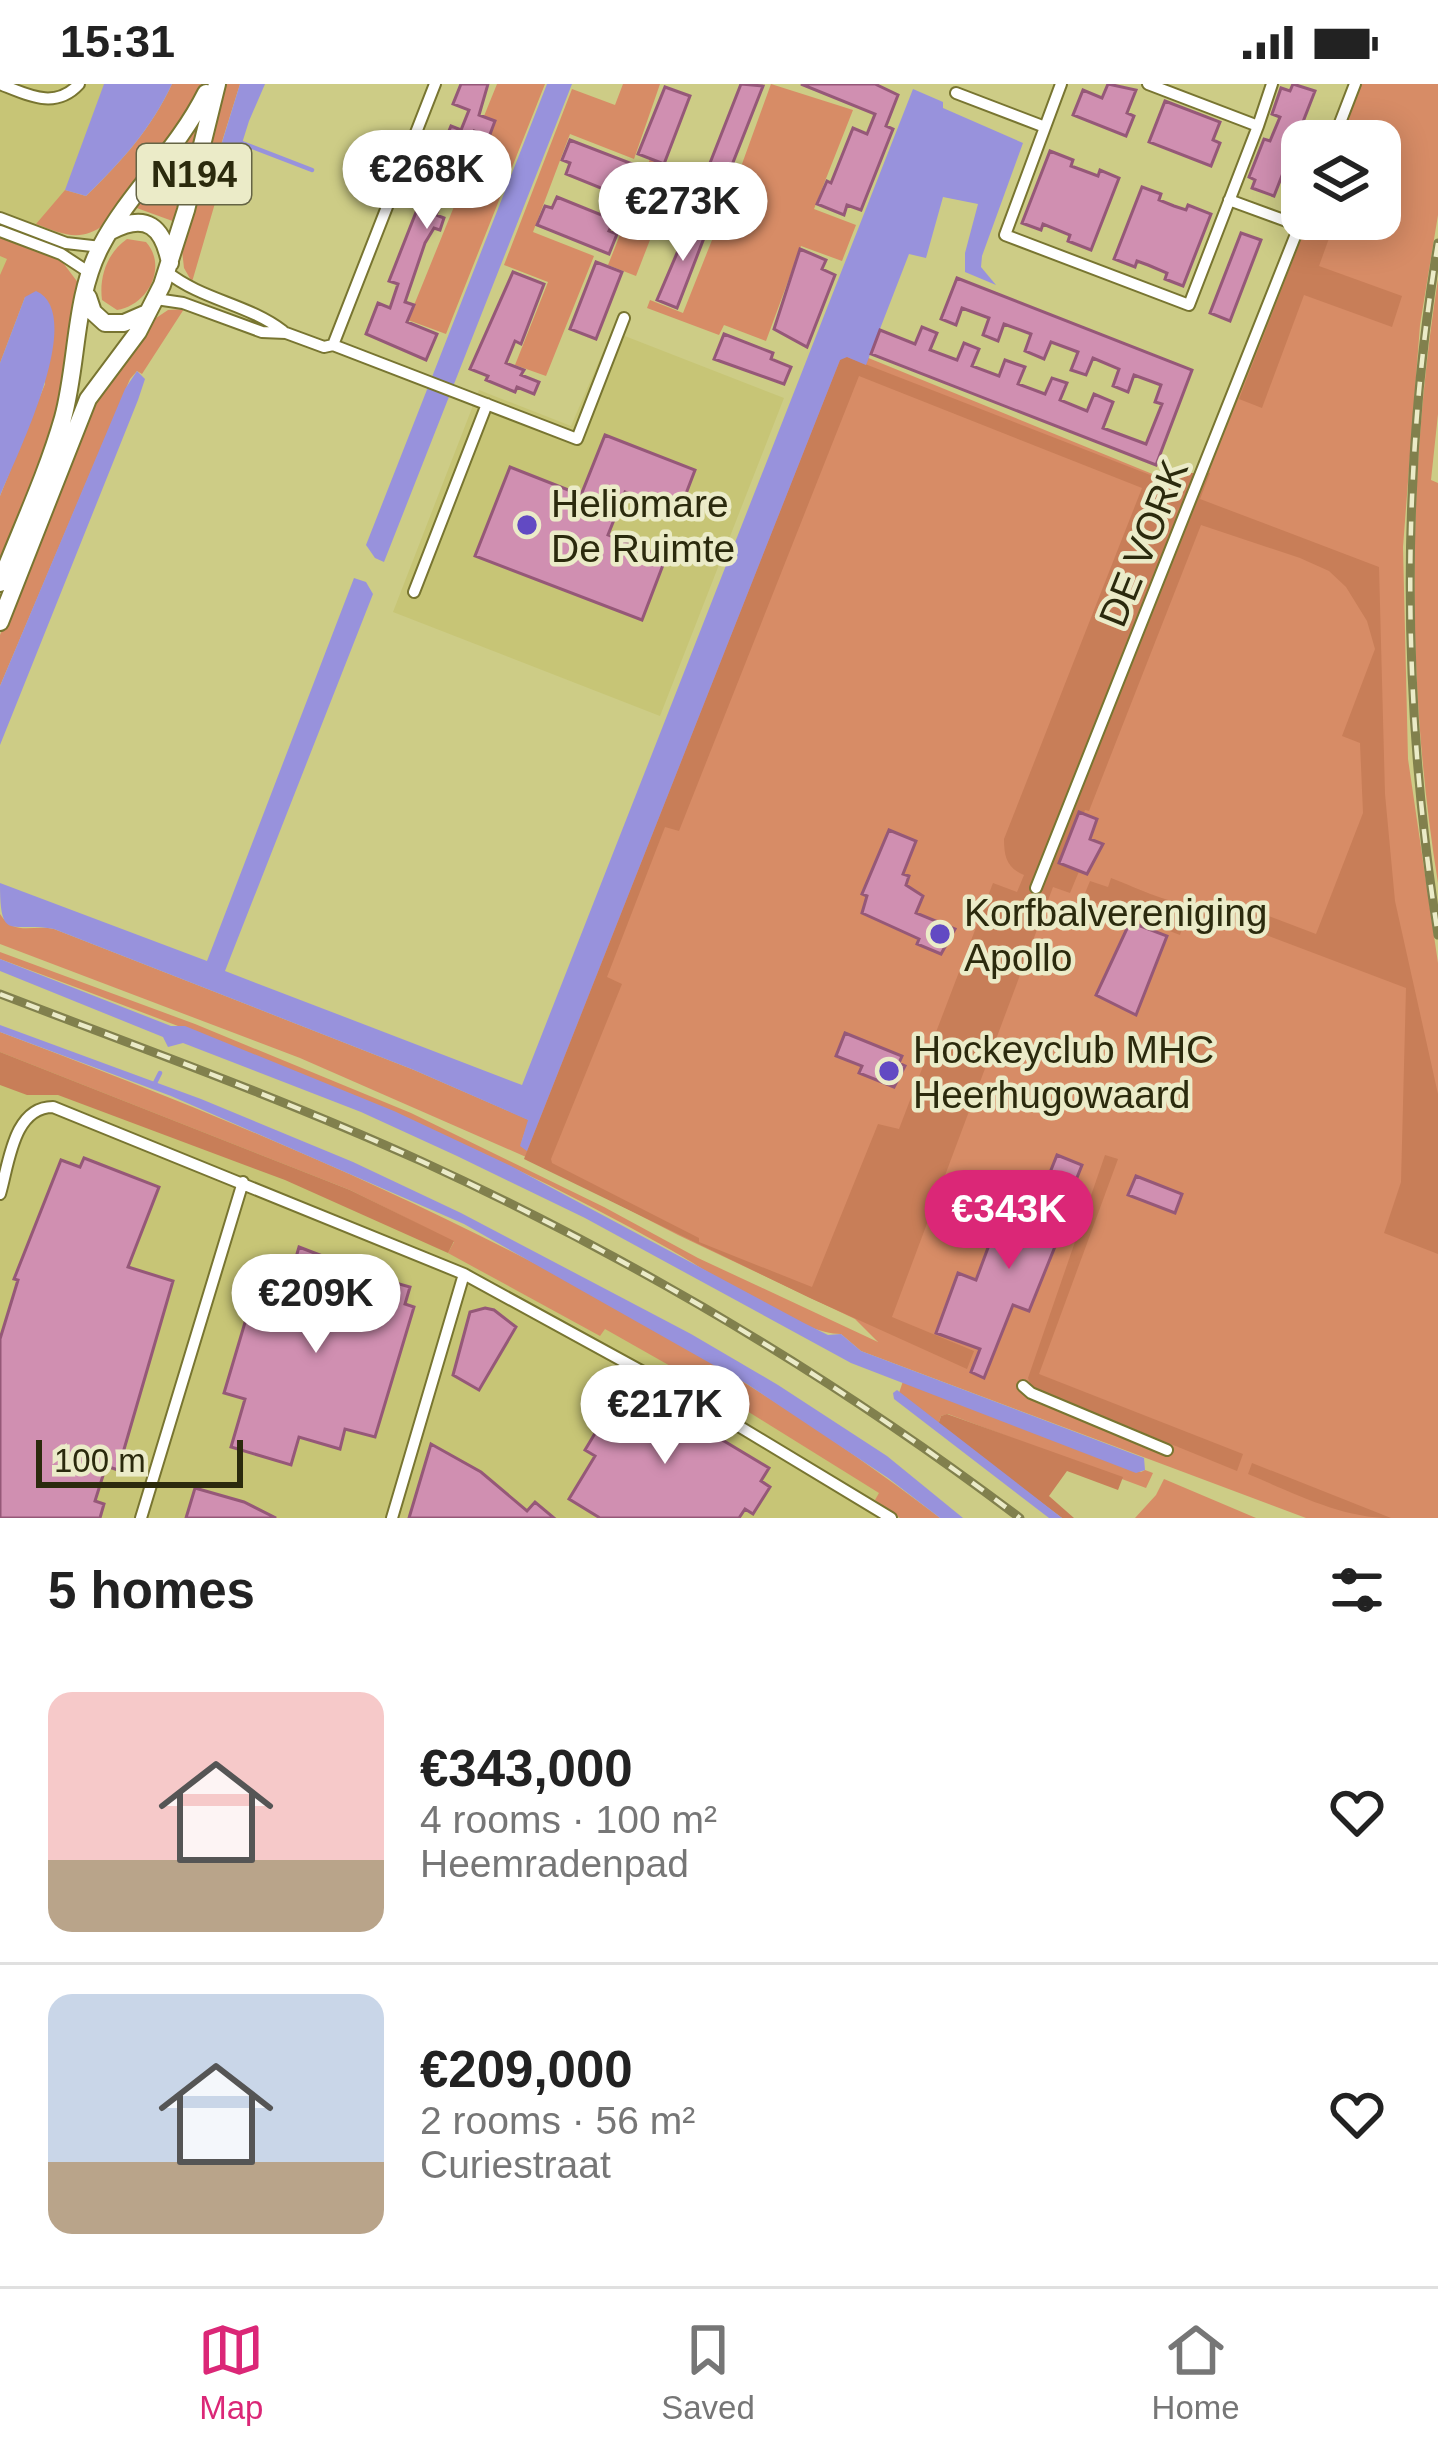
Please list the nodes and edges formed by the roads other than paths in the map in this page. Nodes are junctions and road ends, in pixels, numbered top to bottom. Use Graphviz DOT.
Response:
graph roads {
  1 [pos="0,84"];
  2 [pos="79,84"];
  3 [pos="214,84"];
  4 [pos="435,84"];
  5 [pos="1061,84"];
  6 [pos="1148,84"];
  7 [pos="1272,84"];
  8 [pos="1355,84"];
  9 [pos="956,93"];
  10 [pos="1341,120"];
  11 [pos="1258,126"];
  12 [pos="1045,128"];
  13 [pos="1229,200"];
  14 [pos="1281,216"];
  15 [pos="0,218"];
  16 [pos="0,231"];
  17 [pos="105,239"];
  18 [pos="1294,240"];
  19 [pos="169,268"];
  20 [pos="89,282"];
  21 [pos="154,305"];
  22 [pos="624,318"];
  23 [pos="286,333"];
  24 [pos="333,345"];
  25 [pos="487,404"];
  26 [pos="0,583"];
  27 [pos="414,592"];
  28 [pos="0,622"];
  29 [pos="1036,888"];
  30 [pos="243,1182"];
  31 [pos="0,1194"];
  32 [pos="464,1274"];
  33 [pos="1023,1385"];
  34 [pos="1166,1450"];
  35 [pos="141,1518"];
  36 [pos="392,1518"];
  37 [pos="890,1518"];
  1 -- 2 [label="street"];
  3 -- 17 [label="main road, N194"];
  3 -- 19 [label="main road, N194"];
  4 -- 24 [label="street"];
  5 -- 12 [label="street"];
  6 -- 11 [label="street"];
  7 -- 11 [label="street"];
  8 -- 10 [label="street"];
  9 -- 12 [label="street"];
  11 -- 13 [label="street"];
  12 -- 13 [label="street"];
  13 -- 14 [label="street"];
  15 -- 17 [label="street"];
  16 -- 20 [label="street"];
  17 -- 19 [label="main road, N194"];
  17 -- 20 [label="main road, N194"];
  18 -- 29 [label="street, DE VORK"];
  19 -- 21 [label="main road, N194"];
  19 -- 23 [label="street"];
  20 -- 21 [label="main road"];
  20 -- 26 [label="main road, N194"];
  21 -- 23 [label="street"];
  21 -- 28 [label="main road, N194"];
  22 -- 25 [label="street"];
  23 -- 24 [label="street"];
  24 -- 25 [label="street"];
  25 -- 27 [label="street"];
  30 -- 31 [label="street"];
  30 -- 32 [label="street"];
  30 -- 35 [label="street"];
  32 -- 36 [label="street"];
  32 -- 37 [label="street"];
  33 -- 34 [label="street"];
}
